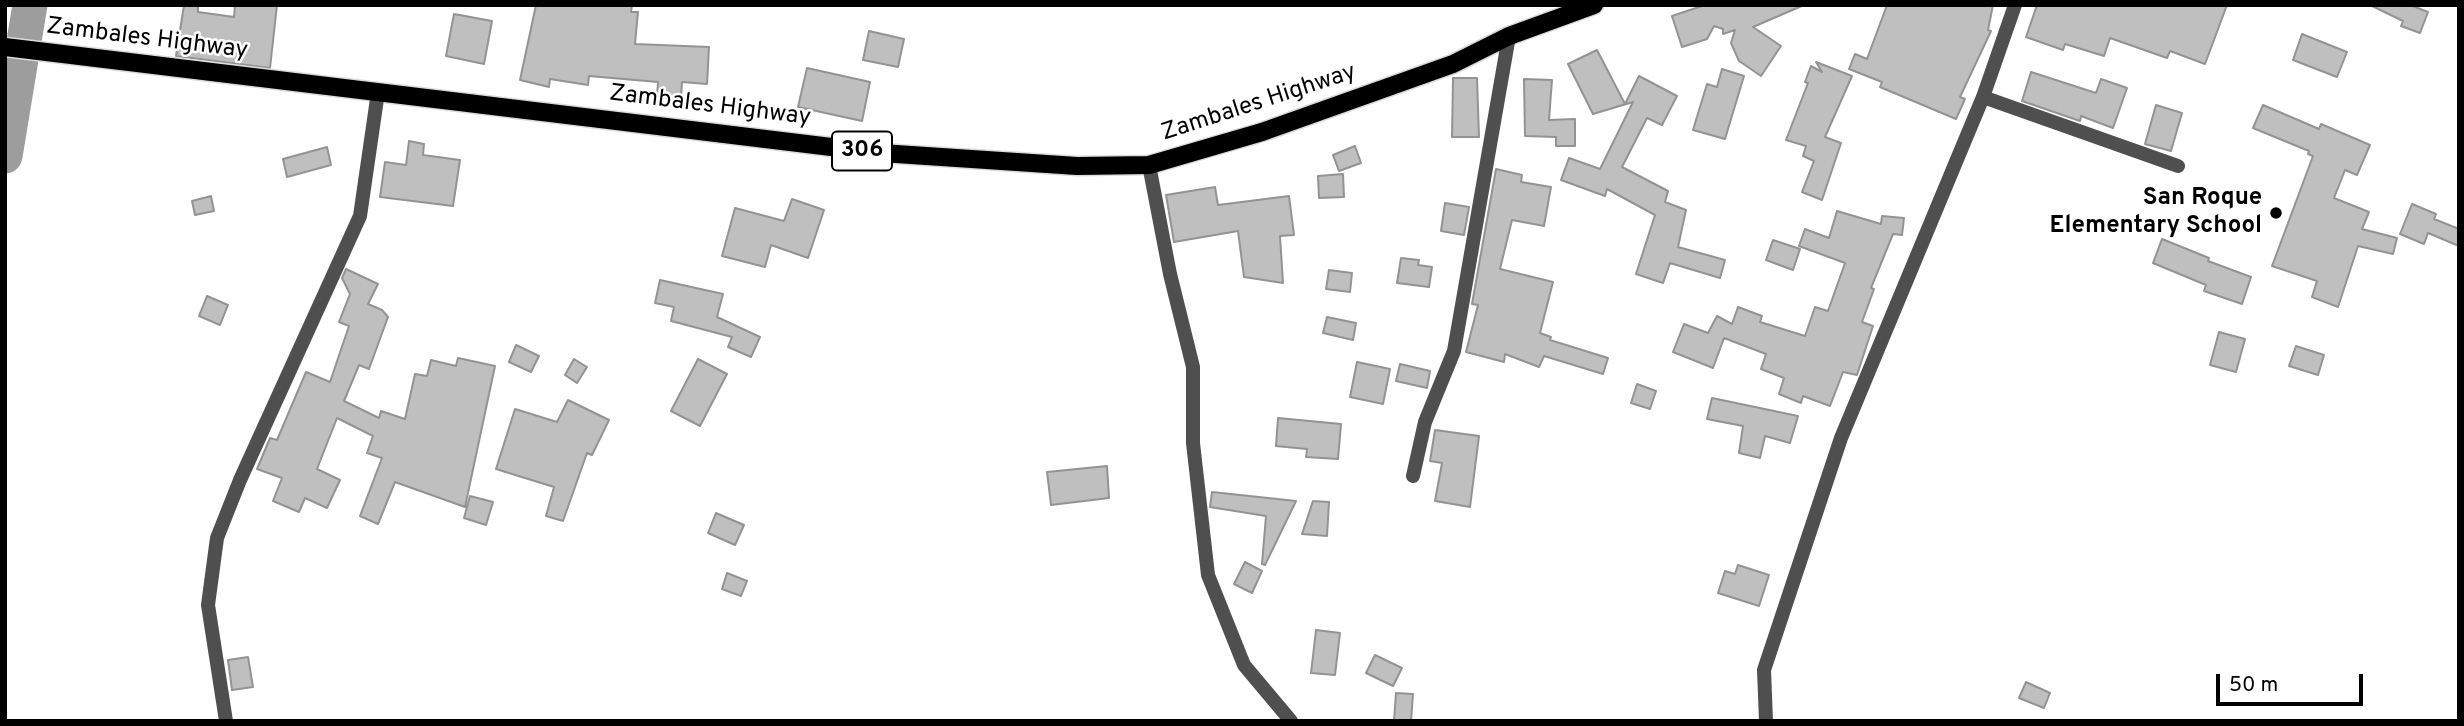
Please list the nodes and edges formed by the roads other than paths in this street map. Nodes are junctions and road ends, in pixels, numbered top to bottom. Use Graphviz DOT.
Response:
graph roads {
  1 [pos="1594,5"];
  2 [pos="2015,5"];
  3 [pos="1509,36"];
  4 [pos="5,47"];
  5 [pos="378,92"];
  6 [pos="1983,97"];
  7 [pos="1149,165"];
  8 [pos="2178,166"];
  9 [pos="1413,476"];
  10 [pos="226,721"];
  11 [pos="1291,721"];
  12 [pos="1766,721"];
  1 -- 3 [label="main road, Zambales Highway / 306"];
  2 -- 6 [label="street"];
  3 -- 7 [label="main road, Zambales Highway / 306"];
  3 -- 9 [label="street"];
  4 -- 5 [label="main road, Zambales Highway / 306"];
  5 -- 7 [label="main road, Zambales Highway / 306"];
  5 -- 10 [label="street"];
  6 -- 8 [label="street"];
  6 -- 12 [label="street"];
  7 -- 11 [label="street"];
}
